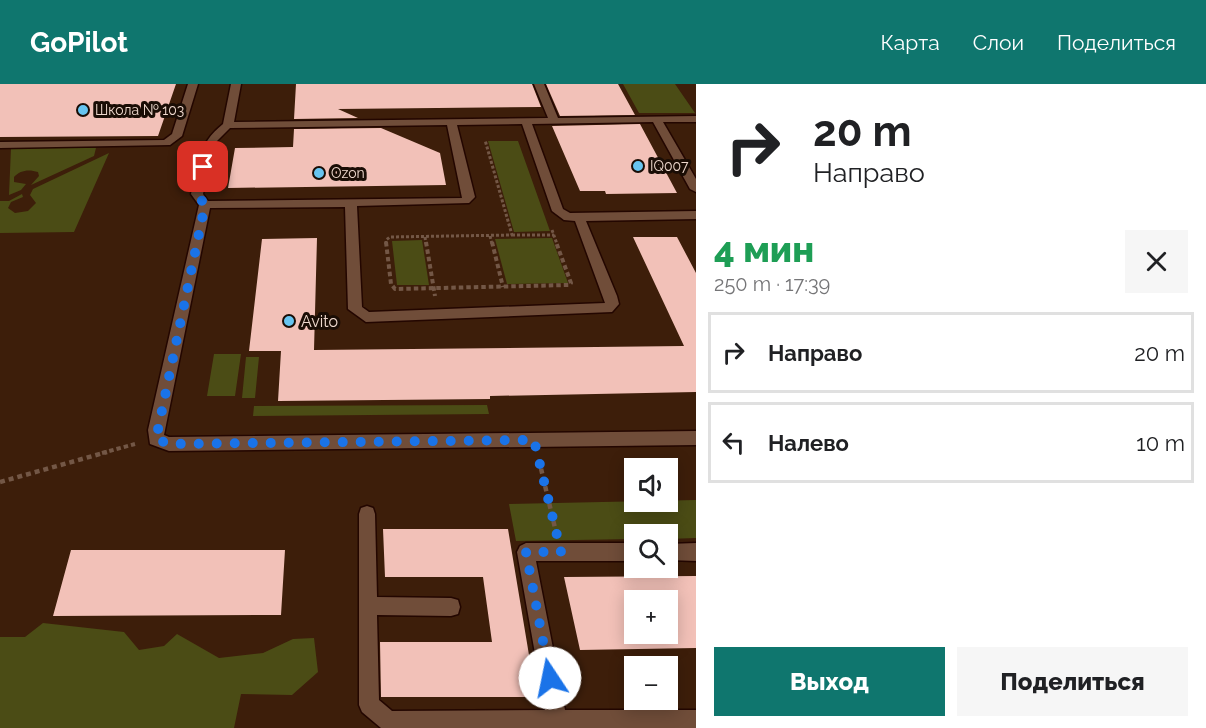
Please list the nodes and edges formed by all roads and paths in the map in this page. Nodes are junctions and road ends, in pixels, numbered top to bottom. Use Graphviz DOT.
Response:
graph roads {
  1 [pos="193,84"];
  2 [pos="236,84"];
  3 [pos="539,84"];
  4 [pos="656,119"];
  5 [pos="696,119"];
  6 [pos="526,121"];
  7 [pos="554,121"];
  8 [pos="451,122"];
  9 [pos="228,124"];
  10 [pos="485,140"];
  11 [pos="0,145"];
  12 [pos="696,189"];
  13 [pos="351,203"];
  14 [pos="205,205"];
  15 [pos="696,215"];
  16 [pos="579,217"];
  17 [pos="550,224"];
  18 [pos="512,235"];
  19 [pos="554,235"];
  20 [pos="490,236"];
  21 [pos="425,237"];
  22 [pos="503,286"];
  23 [pos="434,288"];
  24 [pos="439,315"];
  25 [pos="696,438"];
  26 [pos="156,439"];
  27 [pos="534,440"];
  28 [pos="0,482"];
  29 [pos="367,514"];
  30 [pos="561,552"];
  31 [pos="624,552"];
  32 [pos="678,552"];
  33 [pos="696,552"];
  34 [pos="368,606"];
  35 [pos="451,607"];
  36 [pos="557,720"];
  37 [pos="696,720"];
  38 [pos="389,725"];
  1 -- 11 [label="lane"];
  2 -- 9 [label="lane"];
  3 -- 7 [label="lane"];
  4 -- 5 [label="lane"];
  4 -- 7 [label="lane"];
  4 -- 12 [label="lane"];
  6 -- 7 [label="lane"];
  6 -- 8 [label="lane"];
  6 -- 16 [label="lane"];
  8 -- 9 [label="lane"];
  8 -- 13 [label="lane"];
  9 -- 14 [label="lane"];
  10 -- 18 [label="path"];
  13 -- 14 [label="lane"];
  13 -- 24 [label="lane"];
  14 -- 26 [label="lane"];
  15 -- 16 [label="lane"];
  16 -- 24 [label="lane"];
  17 -- 19 [label="path"];
  18 -- 19 [label="path"];
  18 -- 20 [label="path"];
  19 -- 22 [label="path"];
  20 -- 21 [label="path"];
  20 -- 22 [label="path"];
  21 -- 23 [label="path"];
  21 -- 23 [label="path"];
  22 -- 23 [label="path"];
  23 -- 24 [label="path"];
  25 -- 27 [label="lane"];
  26 -- 27 [label="lane"];
  26 -- 28 [label="path"];
  27 -- 30 [label="path"];
  29 -- 34 [label="lane"];
  30 -- 31 [label="lane"];
  30 -- 36 [label="lane"];
  32 -- 33 [label="lane"];
  34 -- 35 [label="lane"];
  34 -- 38 [label="lane"];
  36 -- 37 [label="lane"];
  36 -- 38 [label="lane"];
}
